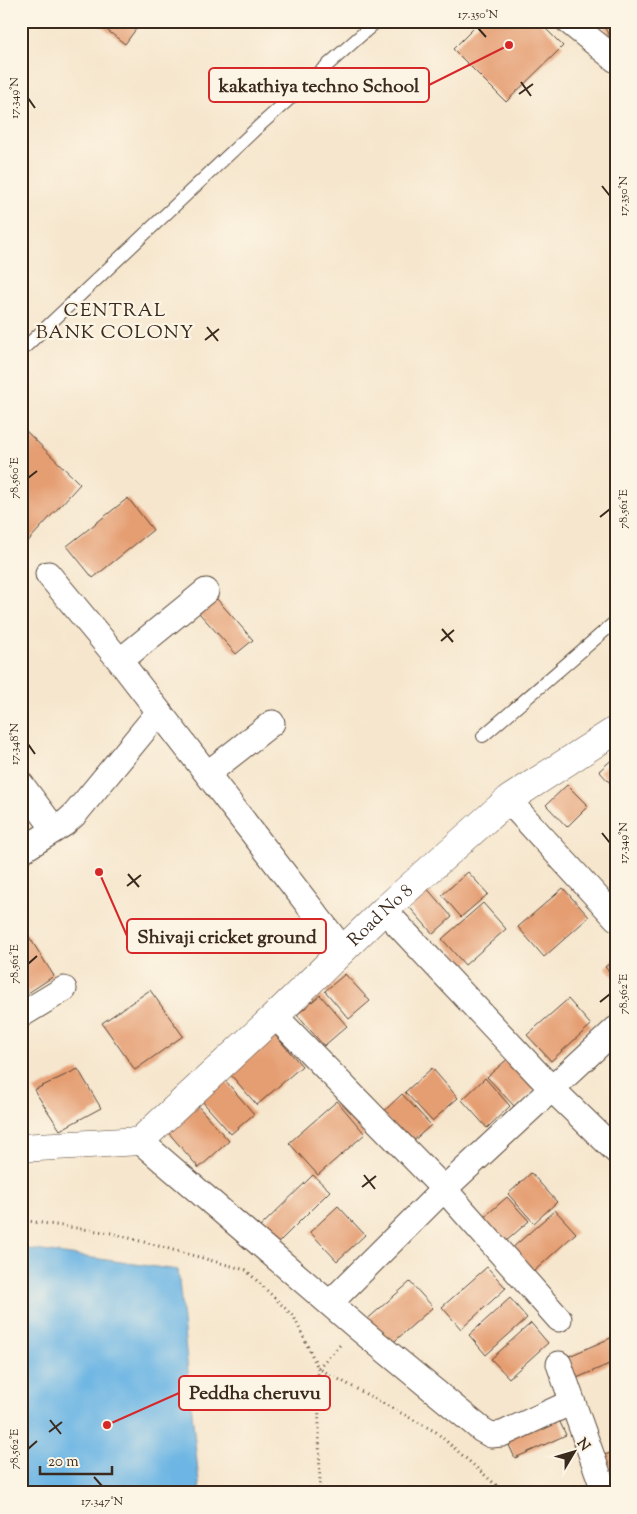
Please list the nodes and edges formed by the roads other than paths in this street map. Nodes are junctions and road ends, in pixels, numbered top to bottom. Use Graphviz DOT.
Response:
graph roads {
  1 [pos="377,21"];
  2 [pos="568,21"];
  3 [pos="616,60"];
  4 [pos="21,351"];
  5 [pos="48,574"];
  6 [pos="206,590"];
  7 [pos="616,621"];
  8 [pos="120,661"];
  9 [pos="160,712"];
  10 [pos="272,723"];
  11 [pos="616,730"];
  12 [pos="483,736"];
  13 [pos="207,774"];
  14 [pos="21,784"];
  15 [pos="508,800"];
  16 [pos="55,830"];
  17 [pos="21,851"];
  18 [pos="384,910"];
  19 [pos="616,918"];
  20 [pos="343,950"];
  21 [pos="64,989"];
  22 [pos="21,1015"];
  23 [pos="276,1016"];
  24 [pos="616,1029"];
  25 [pos="552,1089"];
  26 [pos="140,1142"];
  27 [pos="21,1148"];
  28 [pos="616,1151"];
  29 [pos="444,1189"];
  30 [pos="330,1304"];
  31 [pos="559,1319"];
  32 [pos="559,1364"];
  33 [pos="572,1402"];
  34 [pos="605,1493"];
  1 -- 4 [label="lane"];
  2 -- 3 [label="street"];
  5 -- 8 [label="street"];
  6 -- 8 [label="street"];
  7 -- 12 [label="lane"];
  8 -- 9 [label="street"];
  9 -- 13 [label="street"];
  9 -- 16 [label="street"];
  10 -- 13 [label="street"];
  11 -- 15 [label="street, Road No 8"];
  13 -- 20 [label="street"];
  14 -- 16 [label="street"];
  15 -- 18 [label="street, Road No 8"];
  15 -- 19 [label="street"];
  16 -- 17 [label="street"];
  18 -- 20 [label="street, Road No 8"];
  18 -- 25 [label="street"];
  20 -- 23 [label="street, Road No 8"];
  21 -- 22 [label="street"];
  23 -- 26 [label="street, Road No 8"];
  23 -- 29 [label="street"];
  24 -- 25 [label="street"];
  25 -- 28 [label="street"];
  25 -- 29 [label="street"];
  26 -- 27 [label="street"];
  26 -- 30 [label="street"];
  29 -- 30 [label="street"];
  29 -- 31 [label="street"];
  30 -- 33 [label="street"];
  32 -- 33 [label="street"];
  33 -- 34 [label="street"];
}
